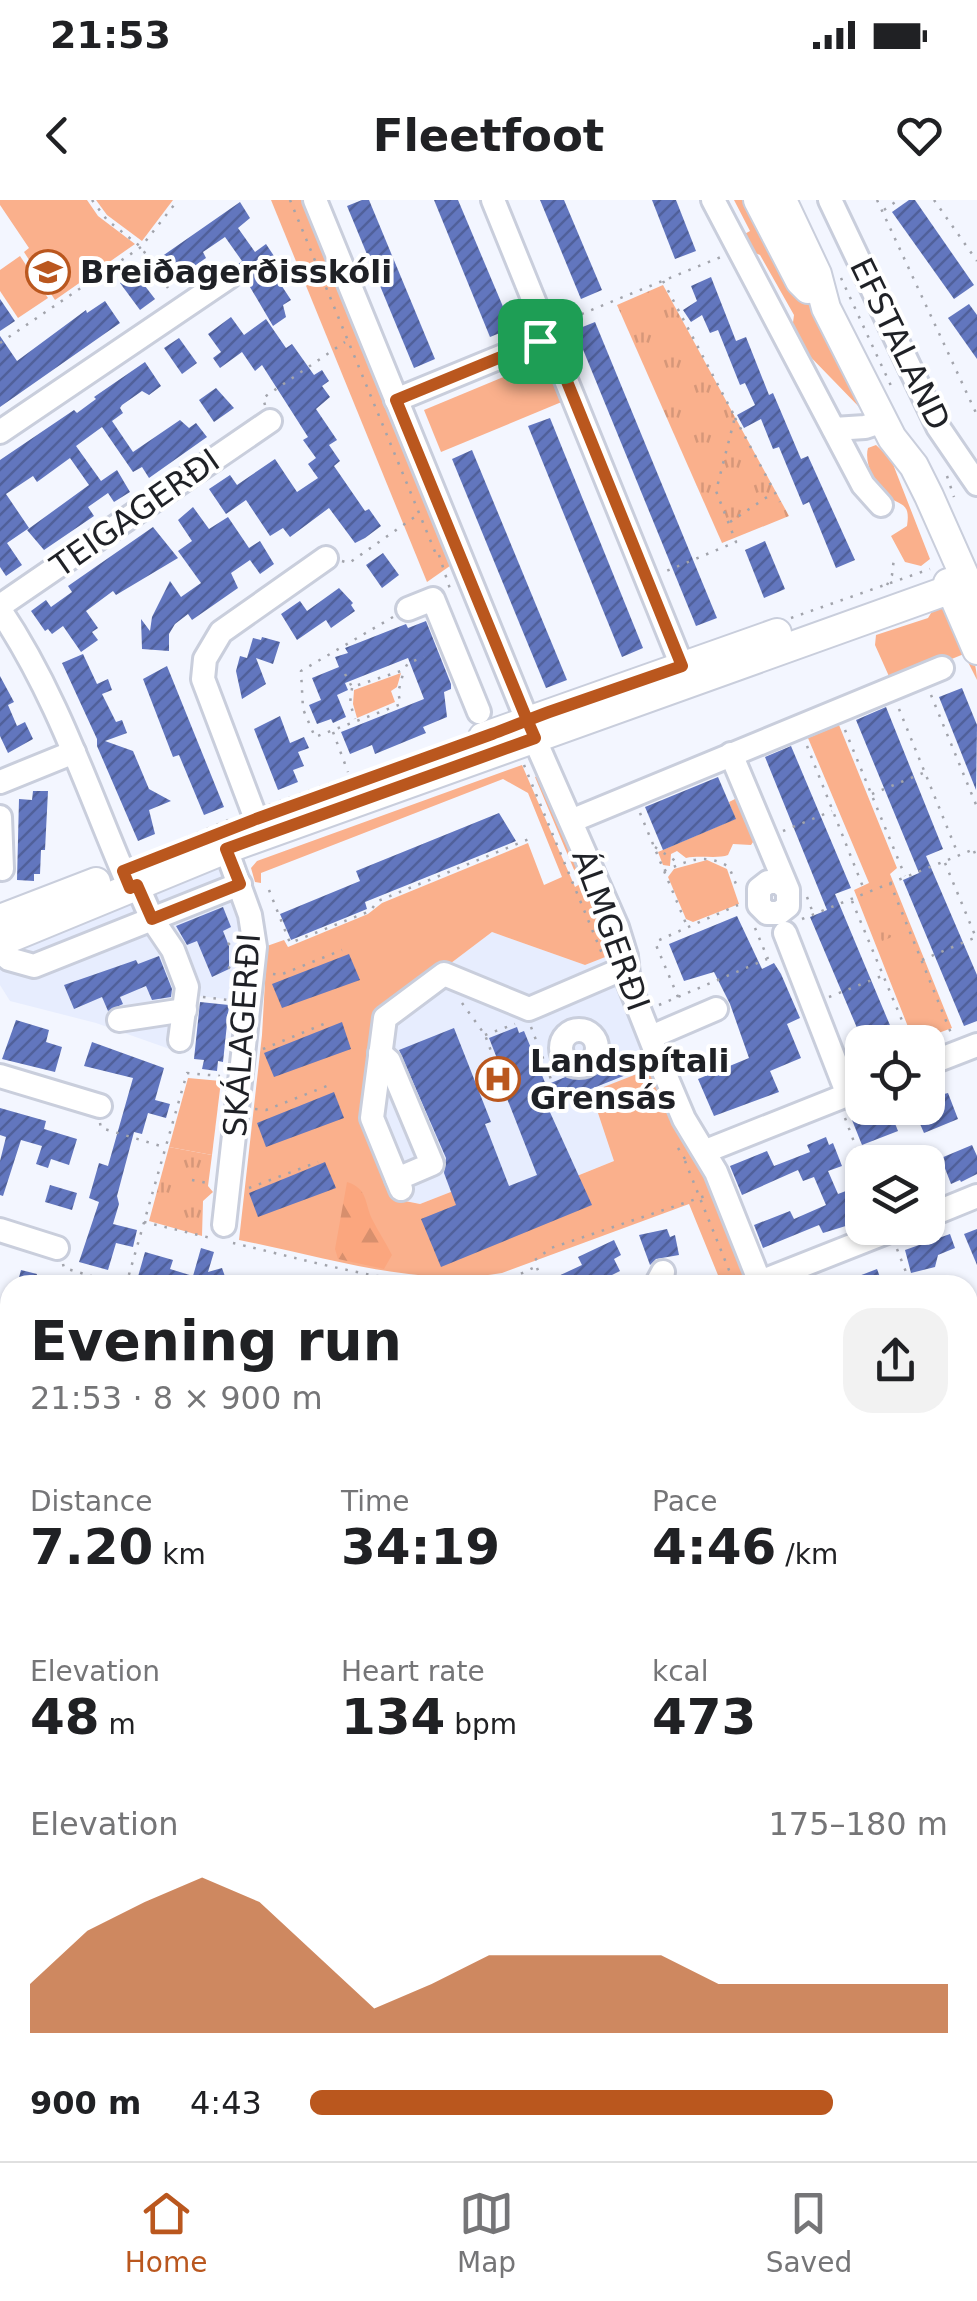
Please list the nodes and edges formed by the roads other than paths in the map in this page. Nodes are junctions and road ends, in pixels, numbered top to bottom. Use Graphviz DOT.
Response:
graph roads {
  1 [pos="315,200"];
  2 [pos="493,200"];
  3 [pos="713,200"];
  4 [pos="758,200"];
  5 [pos="782,200"];
  6 [pos="794,200"];
  7 [pos="830,200"];
  8 [pos="792,245"];
  9 [pos="229,277"];
  10 [pos="547,333"];
  11 [pos="396,400"];
  12 [pos="270,420"];
  13 [pos="834,428"];
  14 [pos="888,430"];
  15 [pos="0,432"];
  16 [pos="977,484"];
  17 [pos="881,505"];
  18 [pos="326,558"];
  19 [pos="965,580"];
  20 [pos="0,608"];
  21 [pos="408,610"];
  22 [pos="977,650"];
  23 [pos="682,666"];
  24 [pos="932,672"];
  25 [pos="510,676"];
  26 [pos="531,729"];
  27 [pos="74,752"];
  28 [pos="731,754"];
  29 [pos="0,782"];
  30 [pos="254,814"];
  31 [pos="0,818"];
  32 [pos="571,821"];
  33 [pos="226,849"];
  34 [pos="2,869"];
  35 [pos="130,881"];
  36 [pos="240,884"];
  37 [pos="788,890"];
  38 [pos="152,919"];
  39 [pos="0,920"];
  40 [pos="792,934"];
  41 [pos="0,942"];
  42 [pos="0,951"];
  43 [pos="627,968"];
  44 [pos="562,995"];
  45 [pos="716,1009"];
  46 [pos="184,1010"];
  47 [pos="119,1020"];
  48 [pos="576,1030"];
  49 [pos="651,1037"];
  50 [pos="180,1040"];
  51 [pos="977,1045"];
  52 [pos="380,1053"];
  53 [pos="945,1057"];
  54 [pos="0,1076"];
  55 [pos="845,1083"];
  56 [pos="845,1096"];
  57 [pos="100,1106"];
  58 [pos="696,1156"];
  59 [pos="977,1196"];
  60 [pos="945,1209"];
  61 [pos="224,1225"];
  62 [pos="0,1230"];
  63 [pos="863,1245"];
  64 [pos="57,1248"];
  65 [pos="756,1275"];
  66 [pos="784,1275"];
  1 -- 11 [label="street, ÁLMGERÐI"];
  2 -- 10 [label="street"];
  3 -- 13 [label="street"];
  4 -- 8 [label="main road"];
  5 -- 8 [label="main road"];
  6 -- 8 [label="street"];
  7 -- 16 [label="street, EFSTALAND"];
  8 -- 14 [label="main road"];
  9 -- 15 [label="street"];
  10 -- 11 [label="street"];
  10 -- 23 [label="street"];
  11 -- 25 [label="street, ÁLMGERÐI"];
  12 -- 20 [label="street, TEIGAGERÐI"];
  13 -- 14 [label="street"];
  13 -- 17 [label="street"];
  14 -- 19 [label="main road"];
  18 -- 30 [label="street"];
  19 -- 22 [label="main road"];
  19 -- 23 [label="main road"];
  19 -- 26 [label="main road"];
  20 -- 27 [label="street"];
  21 -- 25 [label="street"];
  23 -- 26 [label="main road"];
  24 -- 28 [label="street"];
  25 -- 26 [label="street, ÁLMGERÐI"];
  26 -- 30 [label="main road"];
  26 -- 32 [label="street, ÁLMGERÐI"];
  26 -- 33 [label="main road"];
  27 -- 29 [label="street"];
  27 -- 35 [label="street"];
  28 -- 32 [label="street"];
  28 -- 37 [label="street"];
  30 -- 35 [label="main road"];
  31 -- 34 [label="street"];
  32 -- 43 [label="street, ÁLMGERÐI"];
  33 -- 35 [label="main road"];
  33 -- 36 [label="street, SKÁLAGERÐI"];
  35 -- 38 [label="street"];
  35 -- 39 [label="main road"];
  35 -- 41 [label="main road"];
  36 -- 38 [label="street"];
  36 -- 61 [label="street, SKÁLAGERÐI"];
  38 -- 42 [label="street"];
  38 -- 46 [label="street"];
  40 -- 55 [label="street"];
  43 -- 44 [label="street"];
  43 -- 49 [label="street, ÁLMGERÐI"];
  44 -- 48 [label="street"];
  44 -- 52 [label="street"];
  45 -- 49 [label="street"];
  46 -- 47 [label="street"];
  46 -- 50 [label="street"];
  49 -- 58 [label="street, ÁLMGERÐI"];
  51 -- 53 [label="street"];
  52 -- 52 [label="street"];
  54 -- 57 [label="street"];
  56 -- 58 [label="street"];
  58 -- 65 [label="street, ÁLMGERÐI"];
  59 -- 60 [label="street"];
  62 -- 64 [label="street"];
  63 -- 66 [label="street"];
}
